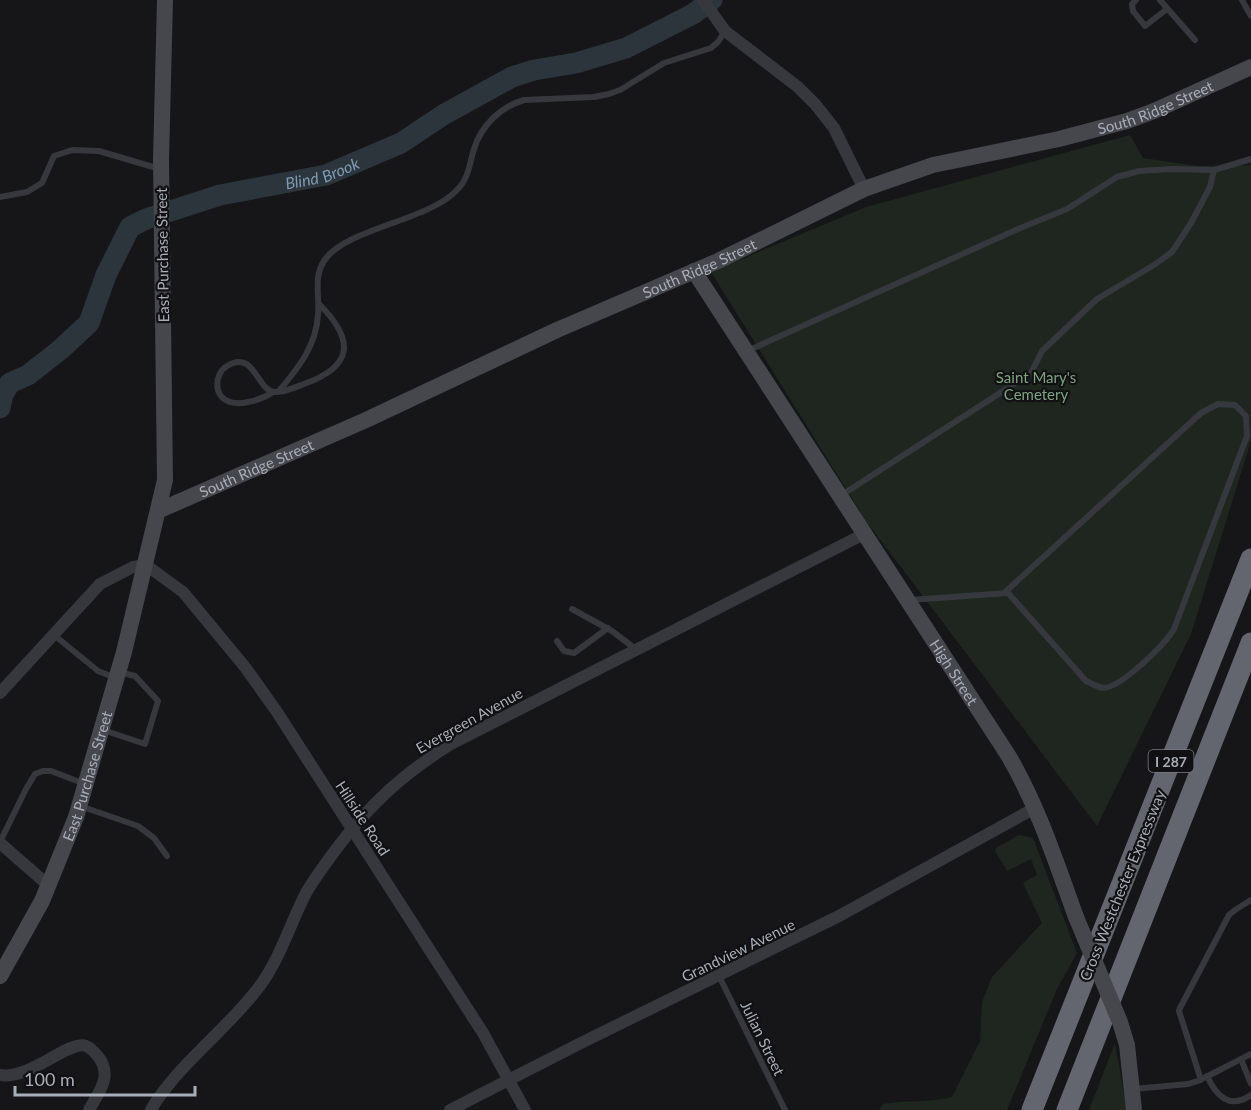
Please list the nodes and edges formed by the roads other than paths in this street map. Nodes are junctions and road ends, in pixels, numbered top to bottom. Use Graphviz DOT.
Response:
graph roads {
  1 [pos="165,0"];
  2 [pos="703,0"];
  3 [pos="1136,0"];
  4 [pos="1160,0"];
  5 [pos="1242,0"];
  6 [pos="1167,9"];
  7 [pos="1251,15"];
  8 [pos="726,32"];
  9 [pos="1195,40"];
  10 [pos="1251,67"];
  11 [pos="1251,159"];
  12 [pos="161,169"];
  13 [pos="1214,170"];
  14 [pos="864,189"];
  15 [pos="0,196"];
  16 [pos="694,271"];
  17 [pos="319,304"];
  18 [pos="746,352"];
  19 [pos="276,391"];
  20 [pos="839,496"];
  21 [pos="160,510"];
  22 [pos="864,534"];
  23 [pos="1251,559"];
  24 [pos="146,565"];
  25 [pos="1004,593"];
  26 [pos="906,600"];
  27 [pos="572,609"];
  28 [pos="608,628"];
  29 [pos="53,635"];
  30 [pos="557,641"];
  31 [pos="1251,643"];
  32 [pos="638,650"];
  33 [pos="118,675"];
  34 [pos="0,693"];
  35 [pos="102,730"];
  36 [pos="86,784"];
  37 [pos="79,806"];
  38 [pos="1035,808"];
  39 [pos="352,828"];
  40 [pos="0,842"];
  41 [pos="167,856"];
  42 [pos="48,885"];
  43 [pos="1251,900"];
  44 [pos="0,976"];
  45 [pos="719,976"];
  46 [pos="1251,1054"];
  47 [pos="1241,1059"];
  48 [pos="0,1075"];
  49 [pos="1204,1078"];
  50 [pos="509,1080"];
  51 [pos="1251,1084"];
  52 [pos="1132,1089"];
  53 [pos="1251,1095"];
  54 [pos="89,1110"];
  55 [pos="151,1110"];
  56 [pos="450,1110"];
  57 [pos="525,1110"];
  58 [pos="785,1110"];
  59 [pos="1030,1110"];
  60 [pos="1067,1110"];
  61 [pos="1134,1110"];
  1 -- 12 [label="street, East Purchase Street"];
  2 -- 8 [label="street"];
  3 -- 6 [label="lane"];
  4 -- 6 [label="lane"];
  5 -- 7 [label="lane"];
  6 -- 9 [label="lane"];
  8 -- 14 [label="street"];
  8 -- 17 [label="lane"];
  10 -- 14 [label="street, South Ridge Street"];
  11 -- 13 [label="lane"];
  12 -- 15 [label="lane"];
  12 -- 21 [label="street, East Purchase Street"];
  13 -- 18 [label="lane"];
  13 -- 20 [label="lane"];
  14 -- 16 [label="street, South Ridge Street"];
  16 -- 18 [label="street, High Street"];
  16 -- 21 [label="street, South Ridge Street"];
  17 -- 19 [label="lane"];
  17 -- 19 [label="lane"];
  18 -- 20 [label="street, High Street"];
  19 -- 19 [label="lane"];
  20 -- 22 [label="street, High Street"];
  21 -- 24 [label="street, East Purchase Street"];
  22 -- 26 [label="street, High Street"];
  22 -- 32 [label="street, Evergreen Avenue"];
  23 -- 59 [label="highway, Cross Westchester Expressway / I 287"];
  24 -- 29 [label="street"];
  24 -- 33 [label="street, East Purchase Street"];
  24 -- 39 [label="street, Hillside Road"];
  25 -- 25 [label="lane"];
  25 -- 26 [label="lane"];
  26 -- 38 [label="street, High Street"];
  27 -- 28 [label="lane"];
  28 -- 30 [label="lane"];
  28 -- 32 [label="lane"];
  29 -- 33 [label="lane"];
  29 -- 34 [label="street"];
  31 -- 60 [label="highway, Cross Westchester Expressway / I 287"];
  32 -- 39 [label="street, Evergreen Avenue"];
  33 -- 35 [label="street, East Purchase Street"];
  33 -- 35 [label="lane"];
  35 -- 36 [label="street, East Purchase Street"];
  36 -- 37 [label="street, East Purchase Street"];
  36 -- 40 [label="lane"];
  37 -- 41 [label="lane"];
  37 -- 42 [label="street, East Purchase Street"];
  38 -- 45 [label="street, Grandview Avenue"];
  38 -- 52 [label="street, High Street, bridge"];
  39 -- 50 [label="street, Hillside Road"];
  39 -- 55 [label="street, Evergreen Avenue"];
  40 -- 42 [label="street"];
  42 -- 44 [label="street, East Purchase Street"];
  43 -- 49 [label="lane"];
  45 -- 50 [label="street, Grandview Avenue"];
  45 -- 58 [label="lane, Julian Street"];
  46 -- 47 [label="lane"];
  47 -- 49 [label="lane"];
  47 -- 51 [label="lane"];
  48 -- 54 [label="street"];
  49 -- 52 [label="lane"];
  49 -- 53 [label="lane"];
  50 -- 56 [label="street, Grandview Avenue"];
  50 -- 57 [label="street, Hillside Road"];
  52 -- 61 [label="street, High Street"];
}
